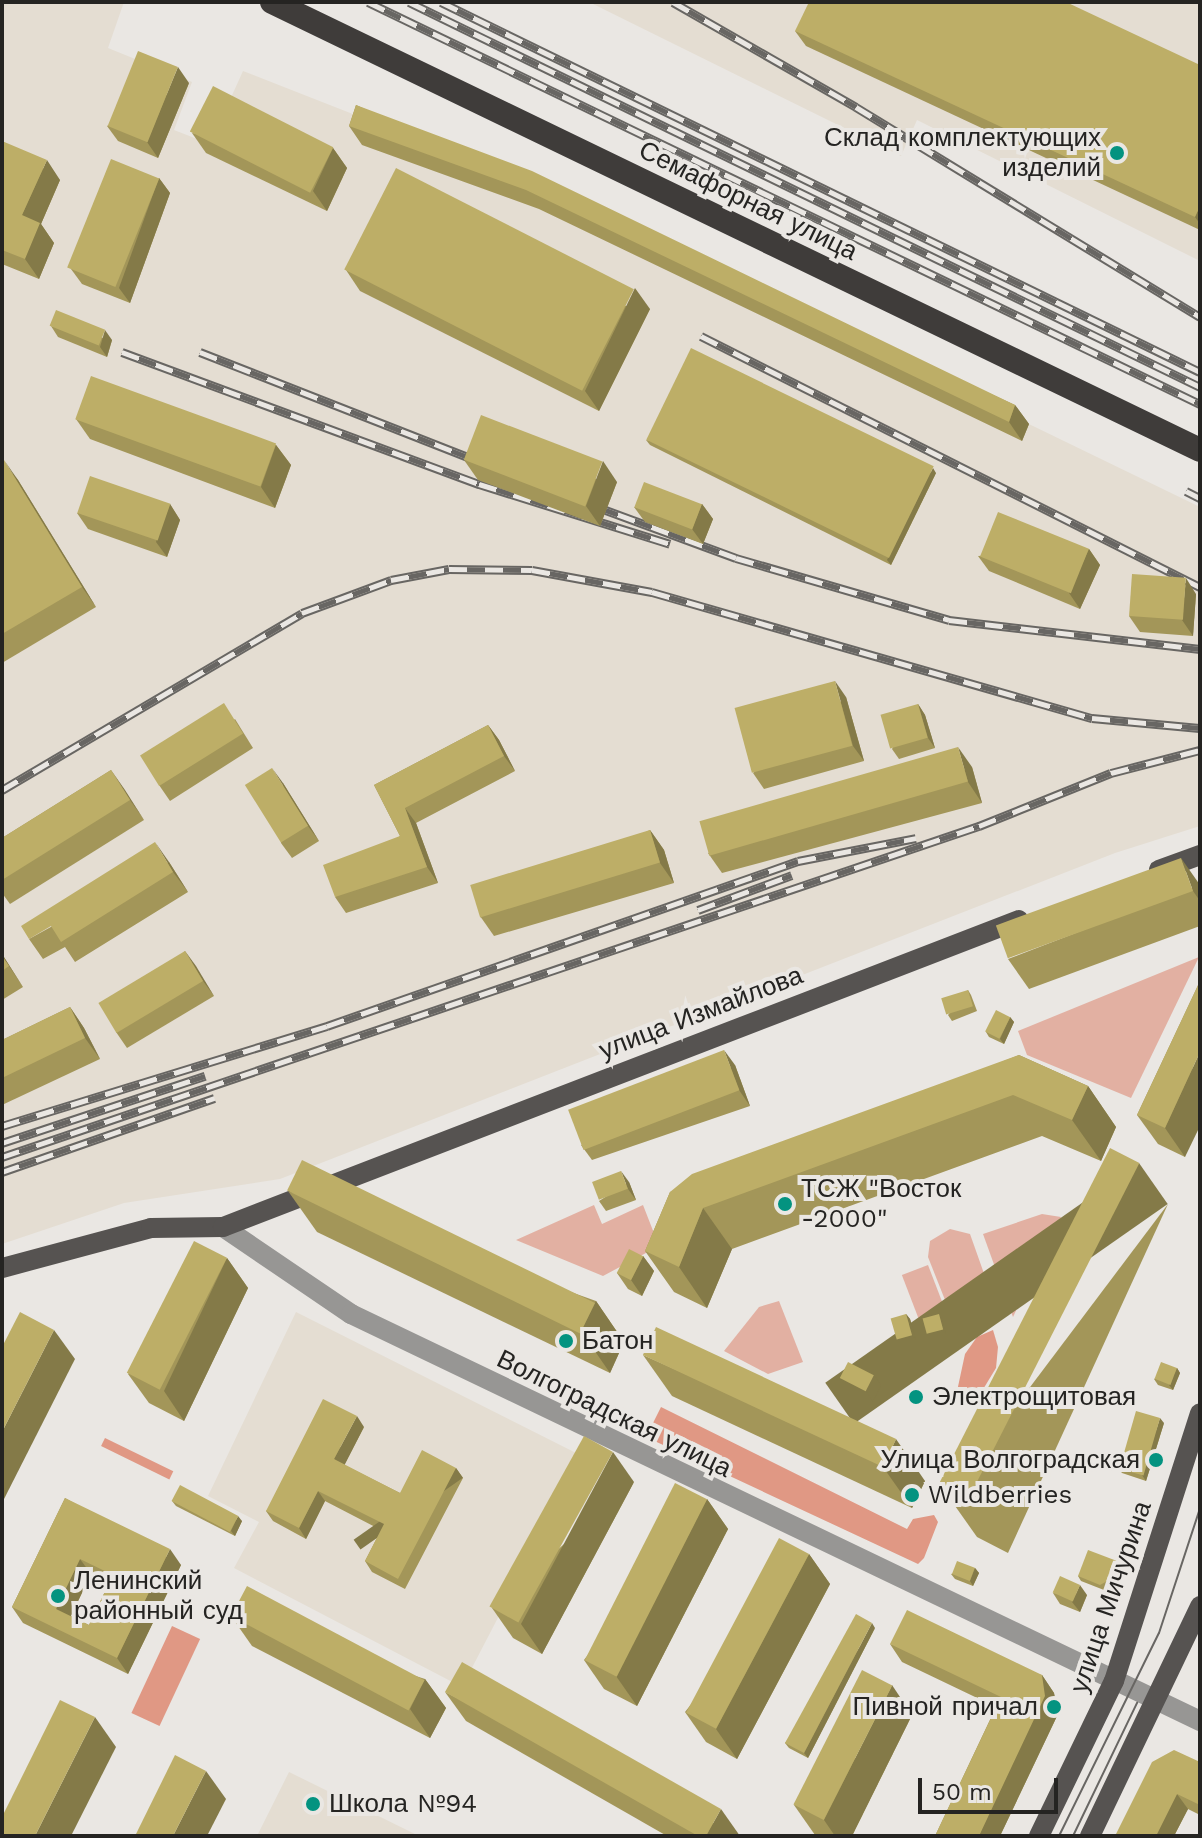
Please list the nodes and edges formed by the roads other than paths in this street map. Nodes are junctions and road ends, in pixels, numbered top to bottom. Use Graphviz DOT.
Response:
graph roads {
  1 [pos="272,2"];
  2 [pos="1200,450"];
  3 [pos="1200,855"];
  4 [pos="1140,877"];
  5 [pos="1035,915"];
  6 [pos="223,1227"];
  7 [pos="2,1268"];
  8 [pos="1200,1413"];
  9 [pos="1200,1606"];
  10 [pos="1114,1681"];
  11 [pos="1157,1700"];
  12 [pos="1200,1721"];
  13 [pos="1039,1836"];
  14 [pos="1090,1836"];
  1 -- 2 [label="highway, Семафорная улица"];
  3 -- 4 [label="main road"];
  5 -- 6 [label="main road, улица Измайлова"];
  6 -- 7 [label="main road"];
  6 -- 10 [label="street, Волгоградская улица"];
  8 -- 10 [label="main road, улица Мичурина"];
  9 -- 11 [label="main road"];
  10 -- 11 [label="street, Волгоградская улица"];
  10 -- 13 [label="main road, улица Мичурина"];
  11 -- 12 [label="street, Волгоградская улица"];
  11 -- 14 [label="main road"];
}
